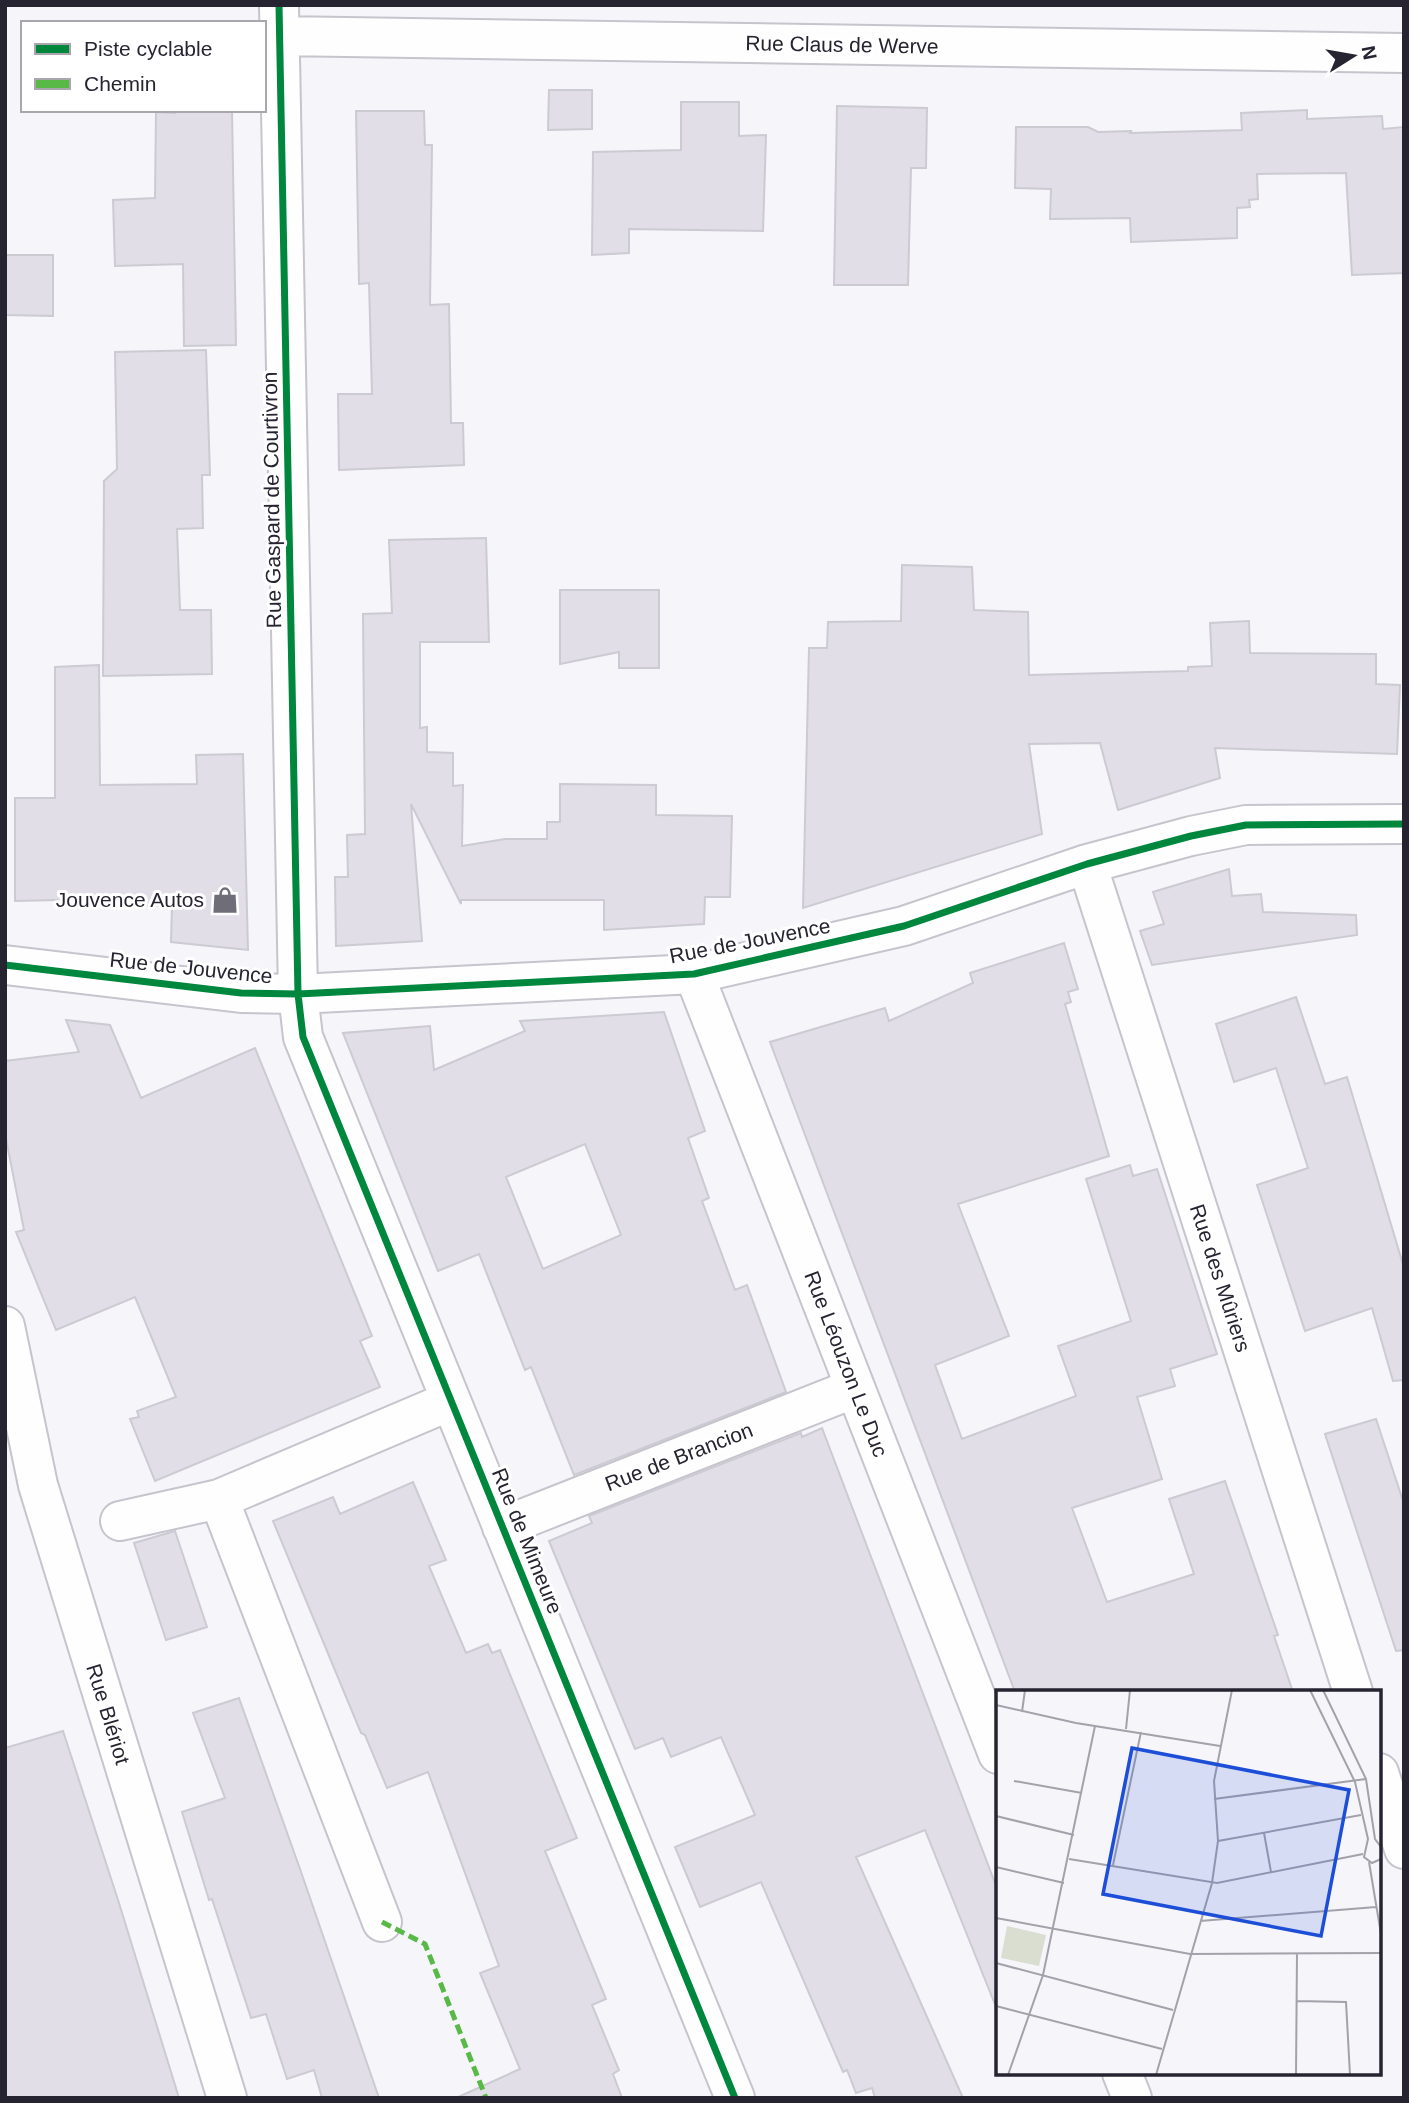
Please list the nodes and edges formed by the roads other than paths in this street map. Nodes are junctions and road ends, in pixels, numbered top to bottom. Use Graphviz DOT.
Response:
graph roads {
  1 [pos="279,21"];
  2 [pos="1404,53"];
  3 [pos="1404,824"];
  4 [pos="1087,864"];
  5 [pos="5,965"];
  6 [pos="694,974"];
  7 [pos="298,994"];
  8 [pos="5,1326"];
  9 [pos="855,1388"];
  10 [pos="450,1401"];
  11 [pos="219,1499"];
  12 [pos="120,1521"];
  13 [pos="502,1527"];
  14 [pos="1352,1690"];
  15 [pos="996,1749"];
  16 [pos="1381,1779"];
  17 [pos="1404,1849"];
  18 [pos="382,1922"];
  19 [pos="1123,2075"];
  20 [pos="227,2098"];
  21 [pos="735,2098"];
  22 [pos="1132,2098"];
  1 -- 2 [label="street, Rue Claus de Werve"];
  1 -- 7 [label="street, Rue Gaspard de Courtivron"];
  3 -- 4 [label="street, Rue de Jouvence"];
  4 -- 6 [label="street, Rue de Jouvence"];
  4 -- 14 [label="street, Rue des Mûriers"];
  5 -- 7 [label="street, Rue de Jouvence"];
  6 -- 7 [label="street, Rue de Jouvence"];
  6 -- 9 [label="street, Rue Léouzon Le Duc"];
  7 -- 10 [label="street, Rue de Mimeure"];
  8 -- 20 [label="street, Rue Blériot"];
  9 -- 13 [label="street, Rue de Brancion"];
  9 -- 15 [label="street, Rue Léouzon Le Duc"];
  10 -- 11 [label="street"];
  10 -- 13 [label="street, Rue de Mimeure"];
  11 -- 12 [label="street"];
  11 -- 18 [label="street"];
  13 -- 21 [label="street, Rue de Mimeure"];
  16 -- 17 [label="street"];
  19 -- 22 [label="street"];
}
